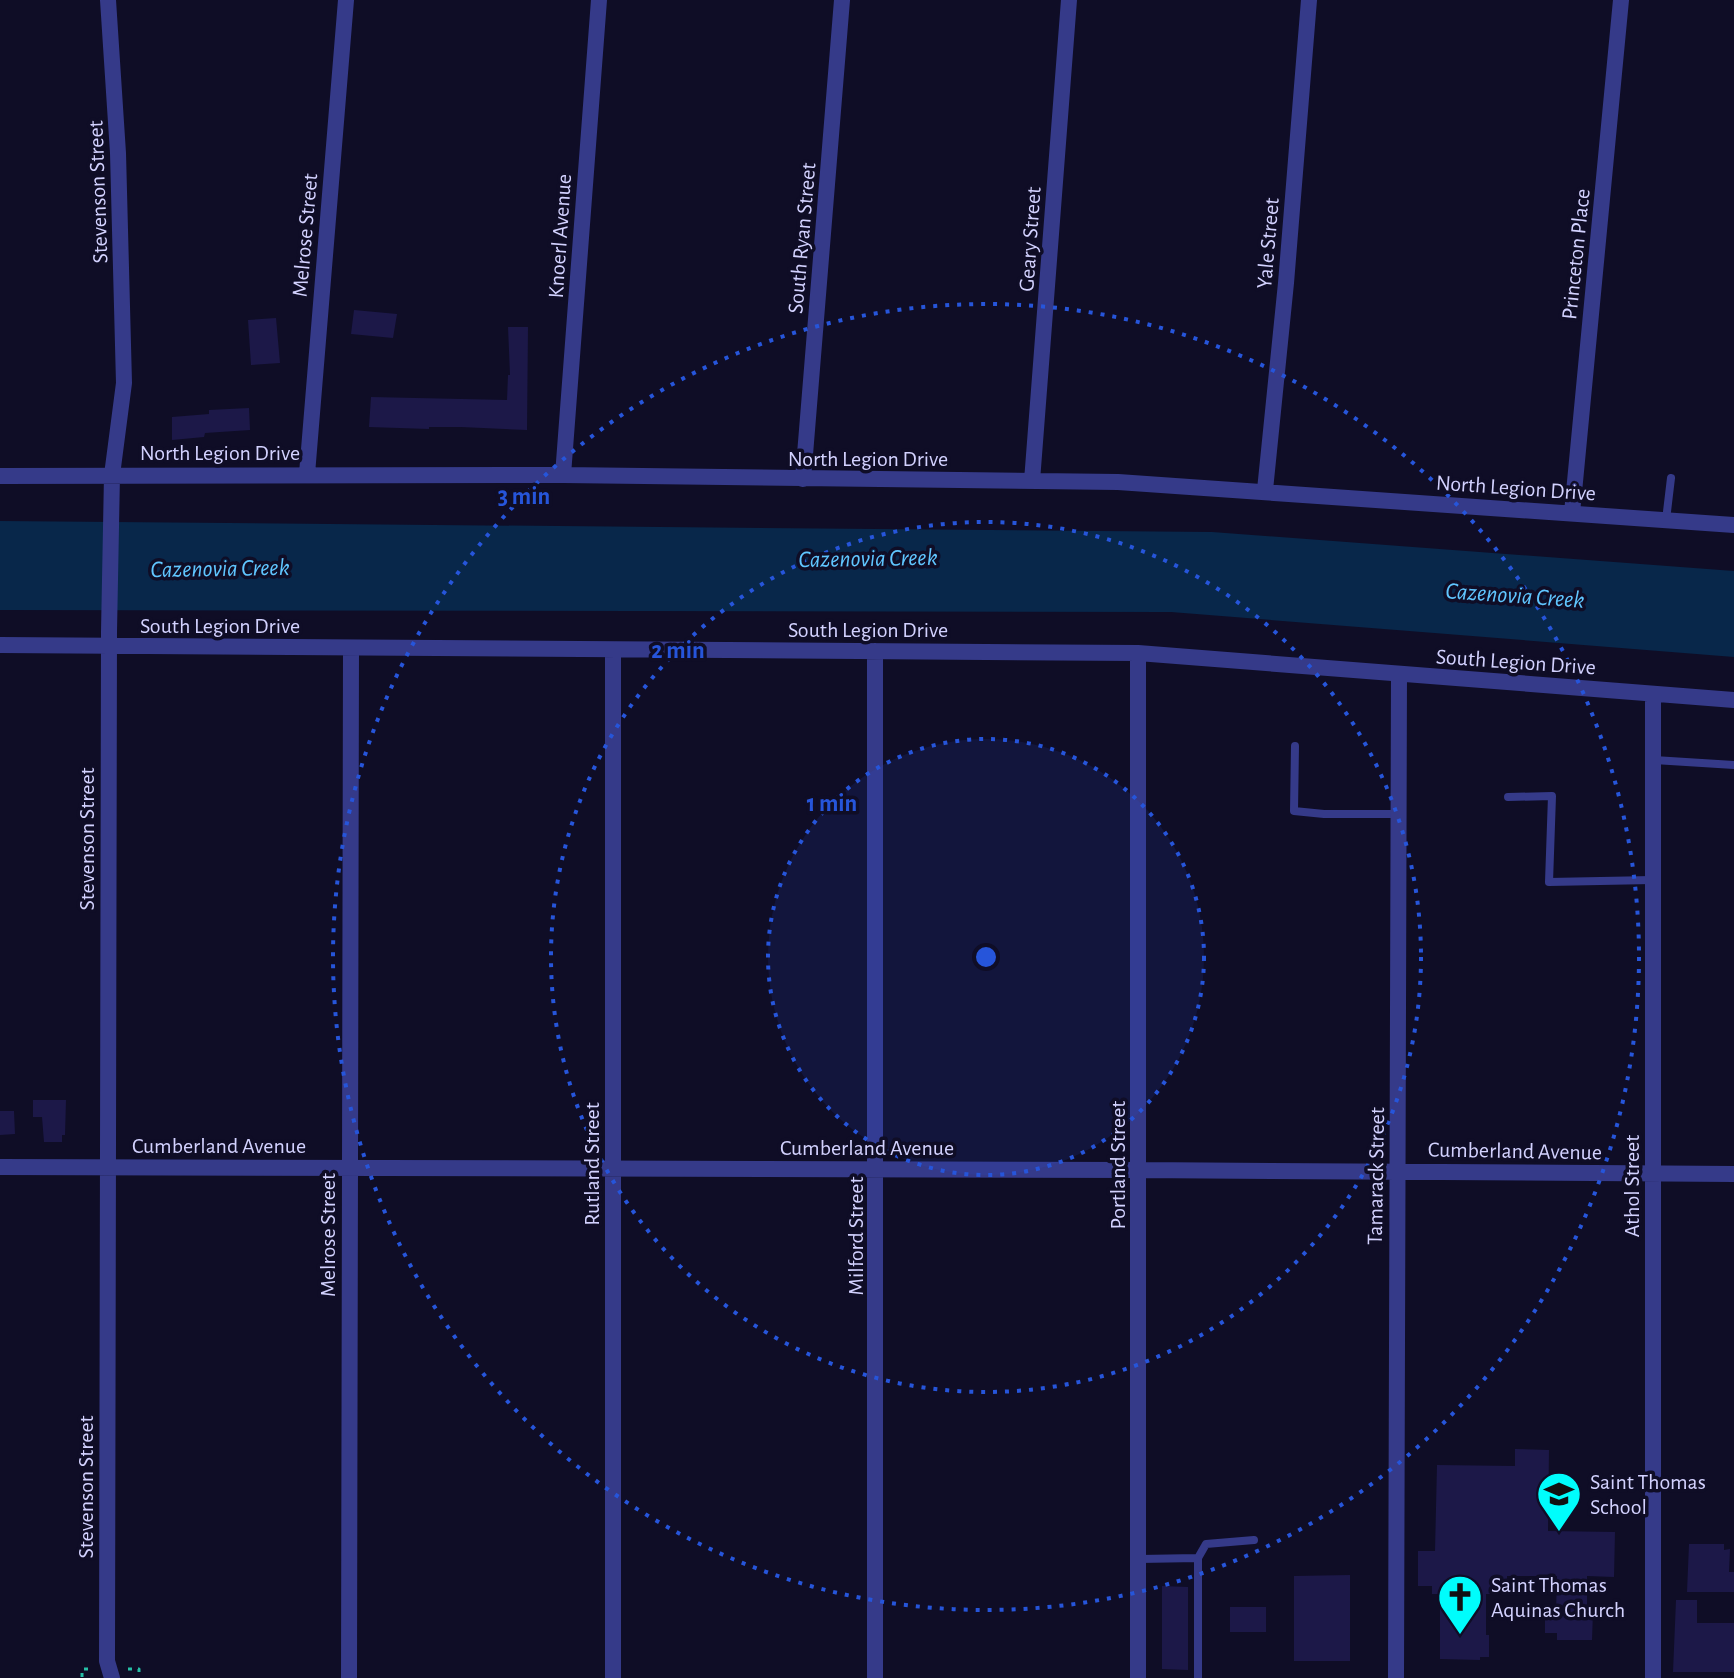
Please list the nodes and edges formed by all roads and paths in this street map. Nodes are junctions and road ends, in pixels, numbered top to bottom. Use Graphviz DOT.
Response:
graph roads {
  1 [pos="108,0"];
  2 [pos="346,0"];
  3 [pos="599,0"];
  4 [pos="842,0"];
  5 [pos="1069,0"];
  6 [pos="1309,0"];
  7 [pos="1621,0"];
  8 [pos="307,474"];
  9 [pos="112,475"];
  10 [pos="563,475"];
  11 [pos="0,476"];
  12 [pos="1671,478"];
  13 [pos="803,479"];
  14 [pos="1032,481"];
  15 [pos="1265,490"];
  16 [pos="1572,513"];
  17 [pos="1666,520"];
  18 [pos="1734,525"];
  19 [pos="109,639"];
  20 [pos="0,645"];
  21 [pos="351,648"];
  22 [pos="613,650"];
  23 [pos="875,651"];
  24 [pos="1138,653"];
  25 [pos="1399,674"];
  26 [pos="1653,694"];
  27 [pos="1734,700"];
  28 [pos="1295,746"];
  29 [pos="1654,760"];
  30 [pos="1734,765"];
  31 [pos="1508,797"];
  32 [pos="1399,814"];
  33 [pos="1653,880"];
  34 [pos="0,1167"];
  35 [pos="107,1167"];
  36 [pos="349,1168"];
  37 [pos="613,1168"];
  38 [pos="876,1169"];
  39 [pos="1139,1170"];
  40 [pos="1397,1171"];
  41 [pos="1653,1174"];
  42 [pos="1734,1174"];
  43 [pos="1254,1540"];
  44 [pos="1198,1558"];
  45 [pos="1139,1559"];
  46 [pos="90,1669"];
  47 [pos="118,1673"];
  48 [pos="82,1677"];
  49 [pos="139,1678"];
  50 [pos="349,1678"];
  51 [pos="613,1678"];
  52 [pos="875,1678"];
  53 [pos="1138,1678"];
  54 [pos="1198,1678"];
  55 [pos="1396,1678"];
  56 [pos="1653,1678"];
  1 -- 9 [label="street, Stevenson Street"];
  2 -- 8 [label="street, Melrose Street"];
  3 -- 10 [label="street, Knoerl Avenue"];
  4 -- 13 [label="street, South Ryan Street"];
  5 -- 14 [label="street, Geary Street"];
  6 -- 15 [label="street, Yale Street"];
  7 -- 16 [label="street, Princeton Place"];
  8 -- 9 [label="street, North Legion Drive"];
  8 -- 10 [label="street, North Legion Drive"];
  9 -- 11 [label="street, North Legion Drive"];
  9 -- 19 [label="street, Stevenson Street"];
  10 -- 13 [label="street, North Legion Drive"];
  12 -- 17 [label="lane"];
  13 -- 14 [label="street, North Legion Drive"];
  14 -- 15 [label="street, North Legion Drive"];
  15 -- 16 [label="street, North Legion Drive"];
  16 -- 17 [label="street, North Legion Drive"];
  17 -- 18 [label="street, North Legion Drive"];
  19 -- 20 [label="street, South Legion Drive"];
  19 -- 21 [label="street, South Legion Drive"];
  19 -- 35 [label="street, Stevenson Street"];
  21 -- 22 [label="street, South Legion Drive"];
  21 -- 36 [label="street, Melrose Street"];
  22 -- 23 [label="street, South Legion Drive"];
  22 -- 37 [label="street, Rutland Street"];
  23 -- 24 [label="street, South Legion Drive"];
  23 -- 38 [label="street, Milford Street"];
  24 -- 25 [label="street, South Legion Drive"];
  24 -- 39 [label="street, Portland Street"];
  25 -- 26 [label="street, South Legion Drive"];
  25 -- 32 [label="street, Tamarack Street"];
  26 -- 27 [label="street, South Legion Drive"];
  26 -- 29 [label="street, Athol Street"];
  28 -- 32 [label="lane"];
  29 -- 30 [label="lane"];
  29 -- 33 [label="street, Athol Street"];
  31 -- 33 [label="lane"];
  32 -- 40 [label="street, Tamarack Street"];
  33 -- 41 [label="street, Athol Street"];
  34 -- 35 [label="street, Cumberland Avenue"];
  35 -- 36 [label="street, Cumberland Avenue"];
  35 -- 47 [label="street, Stevenson Street"];
  36 -- 37 [label="street, Cumberland Avenue"];
  36 -- 50 [label="street, Melrose Street"];
  37 -- 38 [label="street, Cumberland Avenue"];
  37 -- 51 [label="street, Rutland Street"];
  38 -- 39 [label="street, Cumberland Avenue"];
  38 -- 52 [label="street, Milford Street"];
  39 -- 40 [label="street, Cumberland Avenue"];
  39 -- 45 [label="street, Portland Street"];
  40 -- 41 [label="street, Cumberland Avenue"];
  40 -- 55 [label="street, Tamarack Street"];
  41 -- 42 [label="street, Cumberland Avenue"];
  41 -- 56 [label="street, Athol Street"];
  43 -- 44 [label="lane"];
  44 -- 45 [label="lane"];
  44 -- 54 [label="lane"];
  45 -- 53 [label="street, Portland Street"];
  46 -- 48 [label="path"];
  47 -- 49 [label="path"];
}
